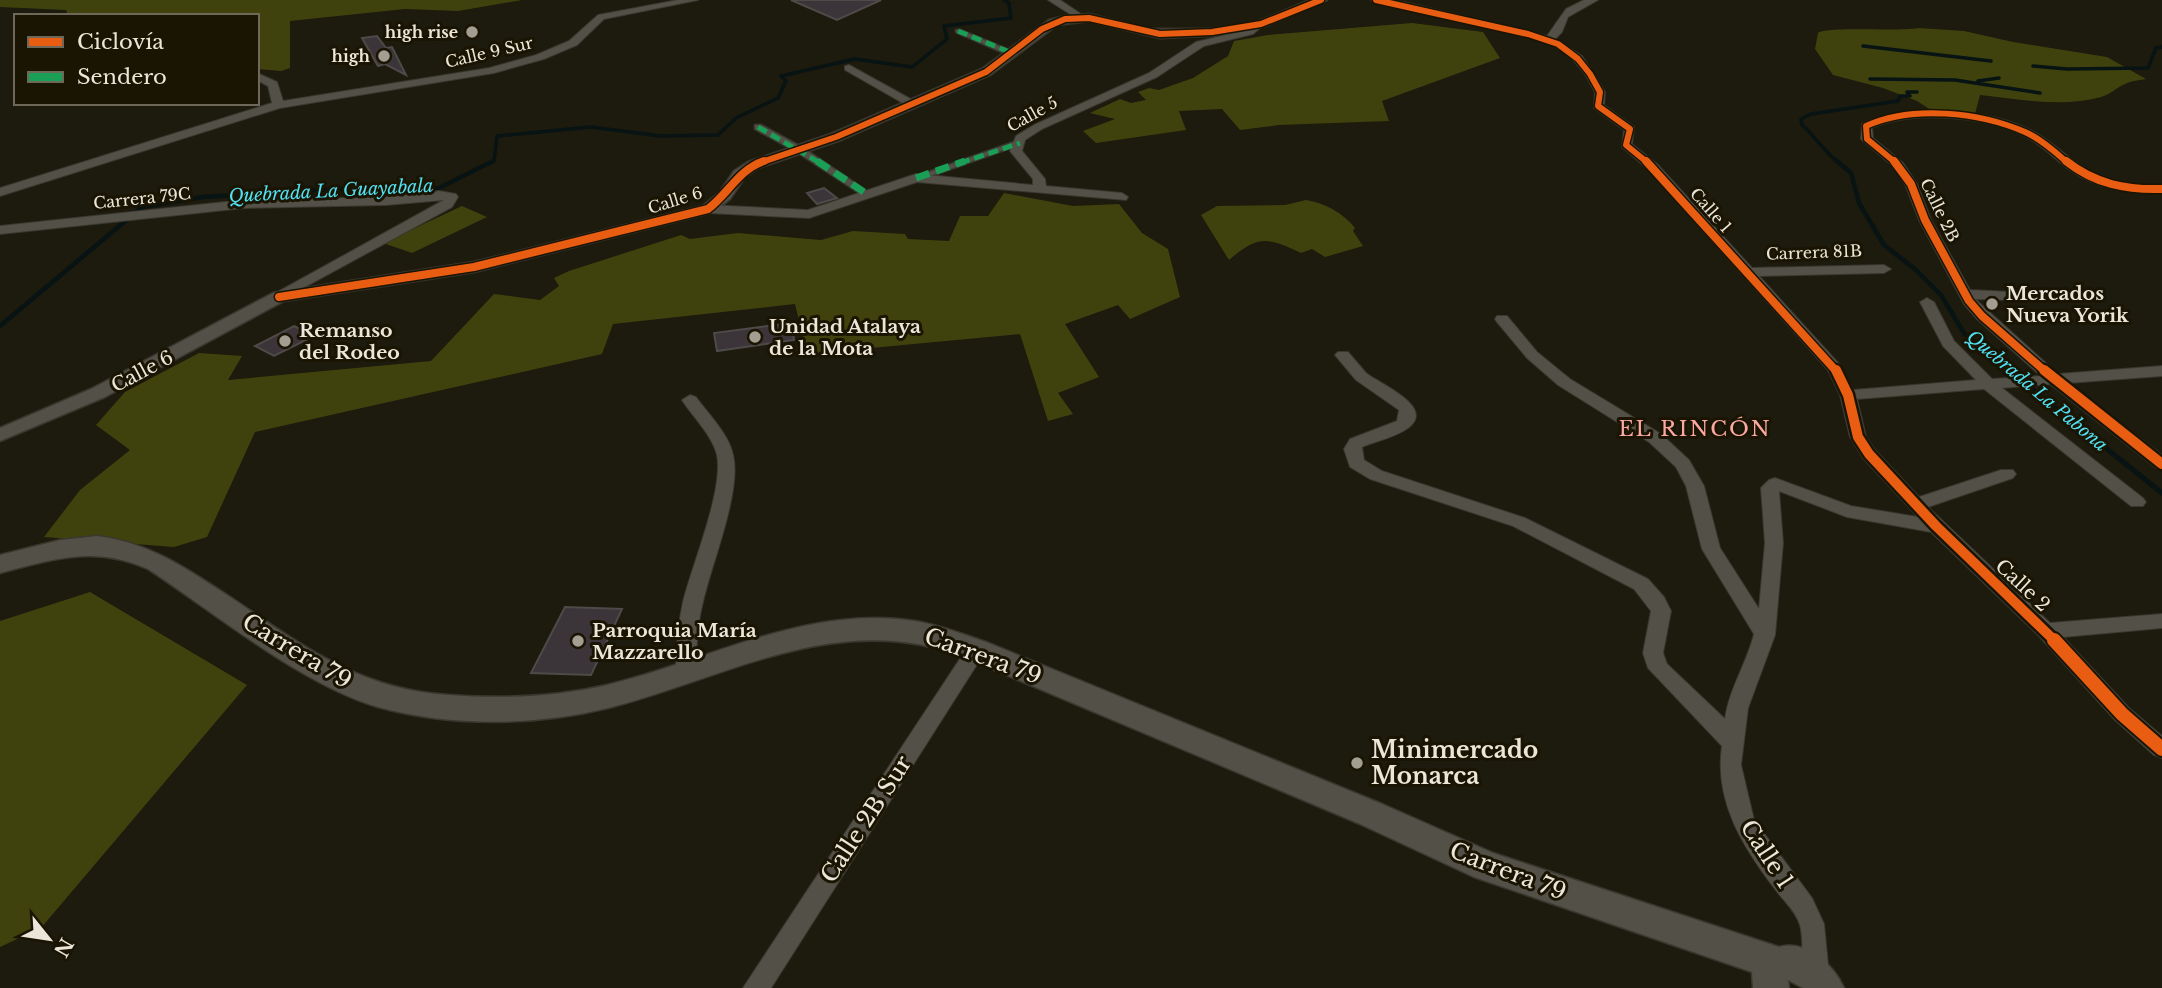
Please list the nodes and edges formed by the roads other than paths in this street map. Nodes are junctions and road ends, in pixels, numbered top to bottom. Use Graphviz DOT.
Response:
graph roads {
  1 [pos="693,0"];
  2 [pos="1053,0"];
  3 [pos="1080,0"];
  4 [pos="1321,0"];
  5 [pos="1376,0"];
  6 [pos="1593,0"];
  7 [pos="1076,16"];
  8 [pos="1260,24"];
  9 [pos="958,31"];
  10 [pos="1548,40"];
  11 [pos="1012,53"];
  12 [pos="849,68"];
  13 [pos="259,77"];
  14 [pos="278,104"];
  15 [pos="912,104"];
  16 [pos="758,127"];
  17 [pos="1020,143"];
  18 [pos="800,150"];
  19 [pos="916,178"];
  20 [pos="2162,189"];
  21 [pos="1040,190"];
  22 [pos="0,192"];
  23 [pos="867,194"];
  24 [pos="1122,197"];
  25 [pos="453,199"];
  26 [pos="708,209"];
  27 [pos="0,230"];
  28 [pos="1884,269"];
  29 [pos="1746,272"];
  30 [pos="1966,294"];
  31 [pos="2012,296"];
  32 [pos="279,297"];
  33 [pos="1927,302"];
  34 [pos="1502,319"];
  35 [pos="1343,355"];
  36 [pos="2159,374"];
  37 [pos="2056,381"];
  38 [pos="1990,386"];
  39 [pos="1849,395"];
  40 [pos="690,400"];
  41 [pos="0,435"];
  42 [pos="1862,443"];
  43 [pos="2162,464"];
  44 [pos="2007,474"];
  45 [pos="2137,502"];
  46 [pos="1915,505"];
  47 [pos="1936,526"];
  48 [pos="0,564"];
  49 [pos="2162,621"];
  50 [pos="2046,631"];
  51 [pos="1765,635"];
  52 [pos="976,650"];
  53 [pos="686,672"];
  54 [pos="1731,742"];
  55 [pos="2162,749"];
  56 [pos="1802,974"];
  57 [pos="756,988"];
  1 -- 14 [label="street, Calle 9 Sur"];
  2 -- 7 [label="street"];
  3 -- 7 [label="street"];
  4 -- 8 [label="street"];
  5 -- 10 [label="street, Calle 1"];
  6 -- 10 [label="street"];
  7 -- 8 [label="street"];
  7 -- 11 [label="street, Calle 6"];
  8 -- 17 [label="street, Calle 5"];
  9 -- 11 [label="street"];
  10 -- 29 [label="street, Calle 1"];
  11 -- 15 [label="street, Calle 6"];
  12 -- 15 [label="street"];
  13 -- 14 [label="street"];
  14 -- 22 [label="street, Calle 9 Sur"];
  15 -- 18 [label="street, Calle 6"];
  16 -- 18 [label="street"];
  17 -- 19 [label="street, Calle 5"];
  17 -- 21 [label="street"];
  18 -- 23 [label="street"];
  18 -- 26 [label="street, Calle 6"];
  19 -- 21 [label="street"];
  19 -- 23 [label="street, Calle 5"];
  20 -- 30 [label="street, Calle 2B"];
  21 -- 24 [label="street"];
  23 -- 26 [label="street, Calle 5"];
  25 -- 27 [label="street, Carrera 79C"];
  25 -- 32 [label="street, Calle 6"];
  26 -- 32 [label="street, Calle 6"];
  28 -- 29 [label="street, Carrera 81B"];
  29 -- 39 [label="street, Calle 1"];
  30 -- 31 [label="street"];
  30 -- 37 [label="street, Calle 2B"];
  32 -- 41 [label="street, Calle 6"];
  33 -- 38 [label="street"];
  34 -- 51 [label="street"];
  35 -- 54 [label="street"];
  36 -- 37 [label="street"];
  37 -- 38 [label="street"];
  37 -- 43 [label="street, Calle 2B"];
  38 -- 39 [label="street"];
  38 -- 45 [label="street"];
  39 -- 42 [label="street, Calle 1"];
  40 -- 53 [label="street"];
  42 -- 46 [label="street, Calle 2"];
  44 -- 46 [label="street"];
  46 -- 47 [label="street, Calle 2"];
  47 -- 50 [label="street, Calle 2"];
  47 -- 51 [label="street, Calle 1"];
  48 -- 53 [label="main road, Carrera 79"];
  49 -- 50 [label="street"];
  50 -- 55 [label="street, Calle 2"];
  51 -- 54 [label="street, Calle 1"];
  52 -- 53 [label="main road, Carrera 79"];
  52 -- 56 [label="main road, Carrera 79"];
  52 -- 57 [label="street, Calle 2B Sur"];
  54 -- 56 [label="street, Calle 1"];
}
